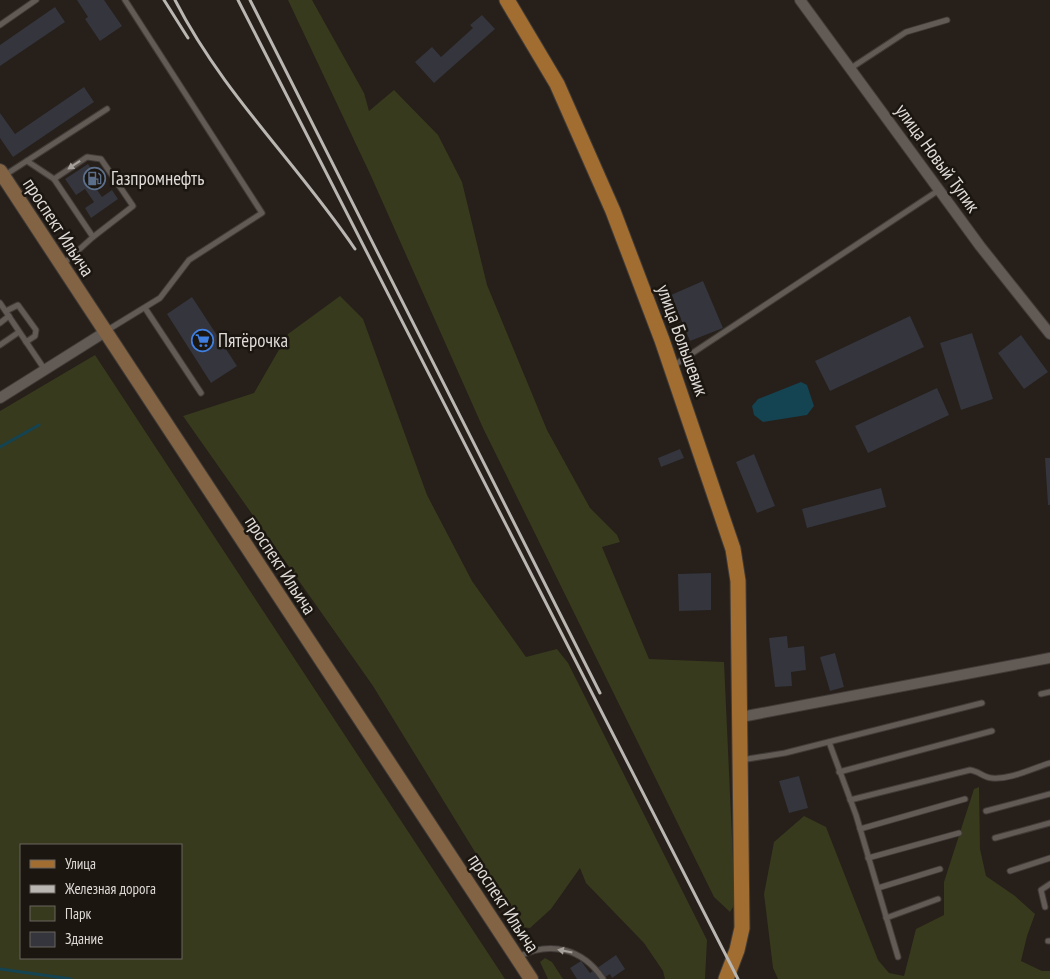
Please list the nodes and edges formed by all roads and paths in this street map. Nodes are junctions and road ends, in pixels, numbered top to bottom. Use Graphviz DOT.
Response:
graph roads {
  1 [pos="36,0"];
  2 [pos="125,0"];
  3 [pos="507,0"];
  4 [pos="800,0"];
  5 [pos="948,20"];
  6 [pos="0,25"];
  7 [pos="851,68"];
  8 [pos="107,108"];
  9 [pos="26,161"];
  10 [pos="2,174"];
  11 [pos="54,179"];
  12 [pos="940,190"];
  13 [pos="93,237"];
  14 [pos="62,265"];
  15 [pos="0,303"];
  16 [pos="145,308"];
  17 [pos="7,314"];
  18 [pos="0,322"];
  19 [pos="19,332"];
  20 [pos="105,332"];
  21 [pos="1050,334"];
  22 [pos="26,342"];
  23 [pos="0,345"];
  24 [pos="672,367"];
  25 [pos="45,370"];
  26 [pos="201,393"];
  27 [pos="0,398"];
  28 [pos="1050,658"];
  29 [pos="1050,692"];
  30 [pos="1042,694"];
  31 [pos="982,704"];
  32 [pos="741,717"];
  33 [pos="992,731"];
  34 [pos="829,742"];
  35 [pos="741,760"];
  36 [pos="1050,763"];
  37 [pos="839,772"];
  38 [pos="1050,794"];
  39 [pos="965,799"];
  40 [pos="850,800"];
  41 [pos="986,811"];
  42 [pos="1050,823"];
  43 [pos="860,829"];
  44 [pos="959,833"];
  45 [pos="995,838"];
  46 [pos="868,858"];
  47 [pos="1050,858"];
  48 [pos="940,869"];
  49 [pos="1010,871"];
  50 [pos="1050,884"];
  51 [pos="878,888"];
  52 [pos="938,899"];
  53 [pos="1045,907"];
  54 [pos="886,918"];
  55 [pos="517,957"];
  56 [pos="898,957"];
  57 [pos="531,979"];
  58 [pos="603,979"];
  59 [pos="726,979"];
  1 -- 6 [label="lane"];
  2 -- 16 [label="lane"];
  3 -- 24 [label="main road, улица Большевик"];
  4 -- 7 [label="street, улица Новый Тупик"];
  5 -- 7 [label="lane"];
  7 -- 12 [label="street, улица Новый Тупик"];
  8 -- 9 [label="lane"];
  9 -- 10 [label="lane"];
  9 -- 11 [label="lane"];
  10 -- 14 [label="street, проспект Ильича"];
  11 -- 13 [label="lane"];
  13 -- 11 [label="lane, one-way"];
  12 -- 21 [label="street, улица Новый Тупик"];
  12 -- 24 [label="lane"];
  13 -- 14 [label="lane"];
  14 -- 20 [label="street, проспект Ильича"];
  15 -- 17 [label="lane"];
  16 -- 20 [label="lane"];
  16 -- 26 [label="lane"];
  17 -- 18 [label="lane"];
  17 -- 19 [label="lane"];
  17 -- 22 [label="lane"];
  19 -- 22 [label="lane"];
  19 -- 23 [label="lane"];
  20 -- 25 [label="street"];
  20 -- 55 [label="street, проспект Ильича"];
  22 -- 25 [label="lane"];
  24 -- 32 [label="main road, улица Большевик"];
  25 -- 27 [label="street"];
  28 -- 32 [label="street"];
  29 -- 30 [label="lane"];
  31 -- 34 [label="lane"];
  32 -- 35 [label="main road, улица Большевик"];
  33 -- 37 [label="lane"];
  34 -- 35 [label="lane"];
  34 -- 37 [label="lane"];
  35 -- 59 [label="main road, улица Большевик"];
  36 -- 40 [label="lane"];
  37 -- 40 [label="lane"];
  38 -- 41 [label="lane"];
  39 -- 43 [label="lane"];
  40 -- 43 [label="lane"];
  42 -- 45 [label="lane"];
  43 -- 46 [label="lane"];
  44 -- 46 [label="lane"];
  46 -- 51 [label="lane"];
  47 -- 49 [label="lane"];
  48 -- 51 [label="lane"];
  50 -- 53 [label="lane"];
  51 -- 54 [label="lane"];
  52 -- 54 [label="lane"];
  54 -- 56 [label="lane"];
  55 -- 57 [label="street, проспект Ильича"];
  58 -- 55 [label="lane, one-way"];
}
